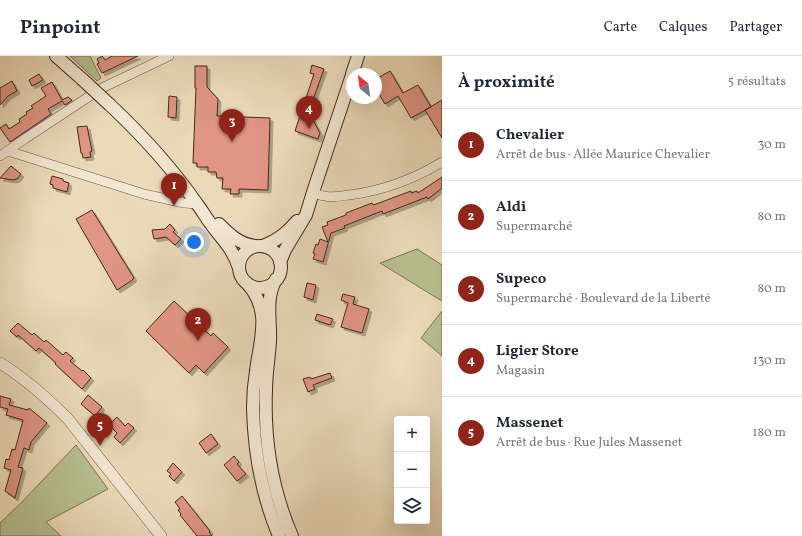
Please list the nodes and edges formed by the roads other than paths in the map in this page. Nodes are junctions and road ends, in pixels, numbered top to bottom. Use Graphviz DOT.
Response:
graph roads {
  1 [pos="56,56"];
  2 [pos="169,56"];
  3 [pos="358,56"];
  4 [pos="354,68"];
  5 [pos="346,93"];
  6 [pos="8,151"];
  7 [pos="0,156"];
  8 [pos="442,162"];
  9 [pos="313,192"];
  10 [pos="198,204"];
  11 [pos="259,246"];
  12 [pos="280,262"];
  13 [pos="239,268"];
  14 [pos="276,279"];
  15 [pos="247,283"];
  16 [pos="0,363"];
  17 [pos="161,536"];
  18 [pos="279,536"];
  19 [pos="292,536"];
  1 -- 10 [label="main road, bridge"];
  2 -- 6 [label="street"];
  3 -- 4 [label="main road"];
  5 -- 9 [label="main road"];
  6 -- 7 [label="street"];
  6 -- 10 [label="street"];
  8 -- 9 [label="street"];
  9 -- 11 [label="main road"];
  9 -- 12 [label="main road"];
  10 -- 11 [label="main road"];
  10 -- 13 [label="main road"];
  11 -- 12 [label="main road"];
  11 -- 13 [label="main road"];
  12 -- 14 [label="main road"];
  13 -- 15 [label="main road"];
  14 -- 15 [label="main road"];
  14 -- 19 [label="main road"];
  15 -- 18 [label="main road"];
  16 -- 17 [label="street"];
}
